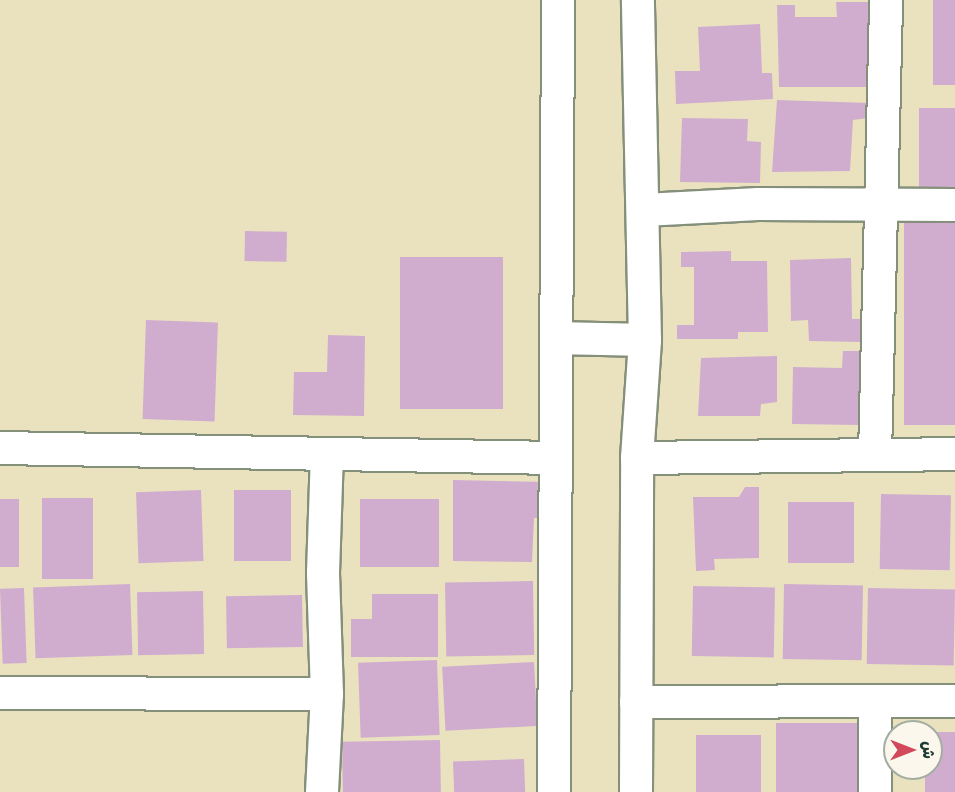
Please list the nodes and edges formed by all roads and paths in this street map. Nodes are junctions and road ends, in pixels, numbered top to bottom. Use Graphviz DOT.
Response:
graph roads {
  1 [pos="558,0"];
  2 [pos="638,0"];
  3 [pos="886,0"];
  4 [pos="883,204"];
  5 [pos="955,205"];
  6 [pos="644,210"];
  7 [pos="557,338"];
  8 [pos="645,340"];
  9 [pos="0,448"];
  10 [pos="955,453"];
  11 [pos="327,455"];
  12 [pos="875,455"];
  13 [pos="556,458"];
  14 [pos="637,458"];
  15 [pos="0,693"];
  16 [pos="327,694"];
  17 [pos="875,701"];
  18 [pos="955,701"];
  19 [pos="636,702"];
  20 [pos="322,792"];
  21 [pos="554,792"];
  22 [pos="636,792"];
  23 [pos="875,792"];
  1 -- 7 [label="street"];
  2 -- 6 [label="street"];
  3 -- 4 [label="street"];
  4 -- 5 [label="street"];
  4 -- 6 [label="street"];
  4 -- 12 [label="street"];
  6 -- 8 [label="street"];
  7 -- 8 [label="street"];
  7 -- 13 [label="street"];
  8 -- 14 [label="street"];
  9 -- 11 [label="street"];
  10 -- 12 [label="street"];
  11 -- 13 [label="street"];
  11 -- 16 [label="street"];
  12 -- 14 [label="street"];
  13 -- 21 [label="street"];
  14 -- 19 [label="street"];
  15 -- 16 [label="street"];
  16 -- 20 [label="street"];
  17 -- 18 [label="street"];
  17 -- 19 [label="street"];
  17 -- 23 [label="street"];
  19 -- 22 [label="street"];
}
